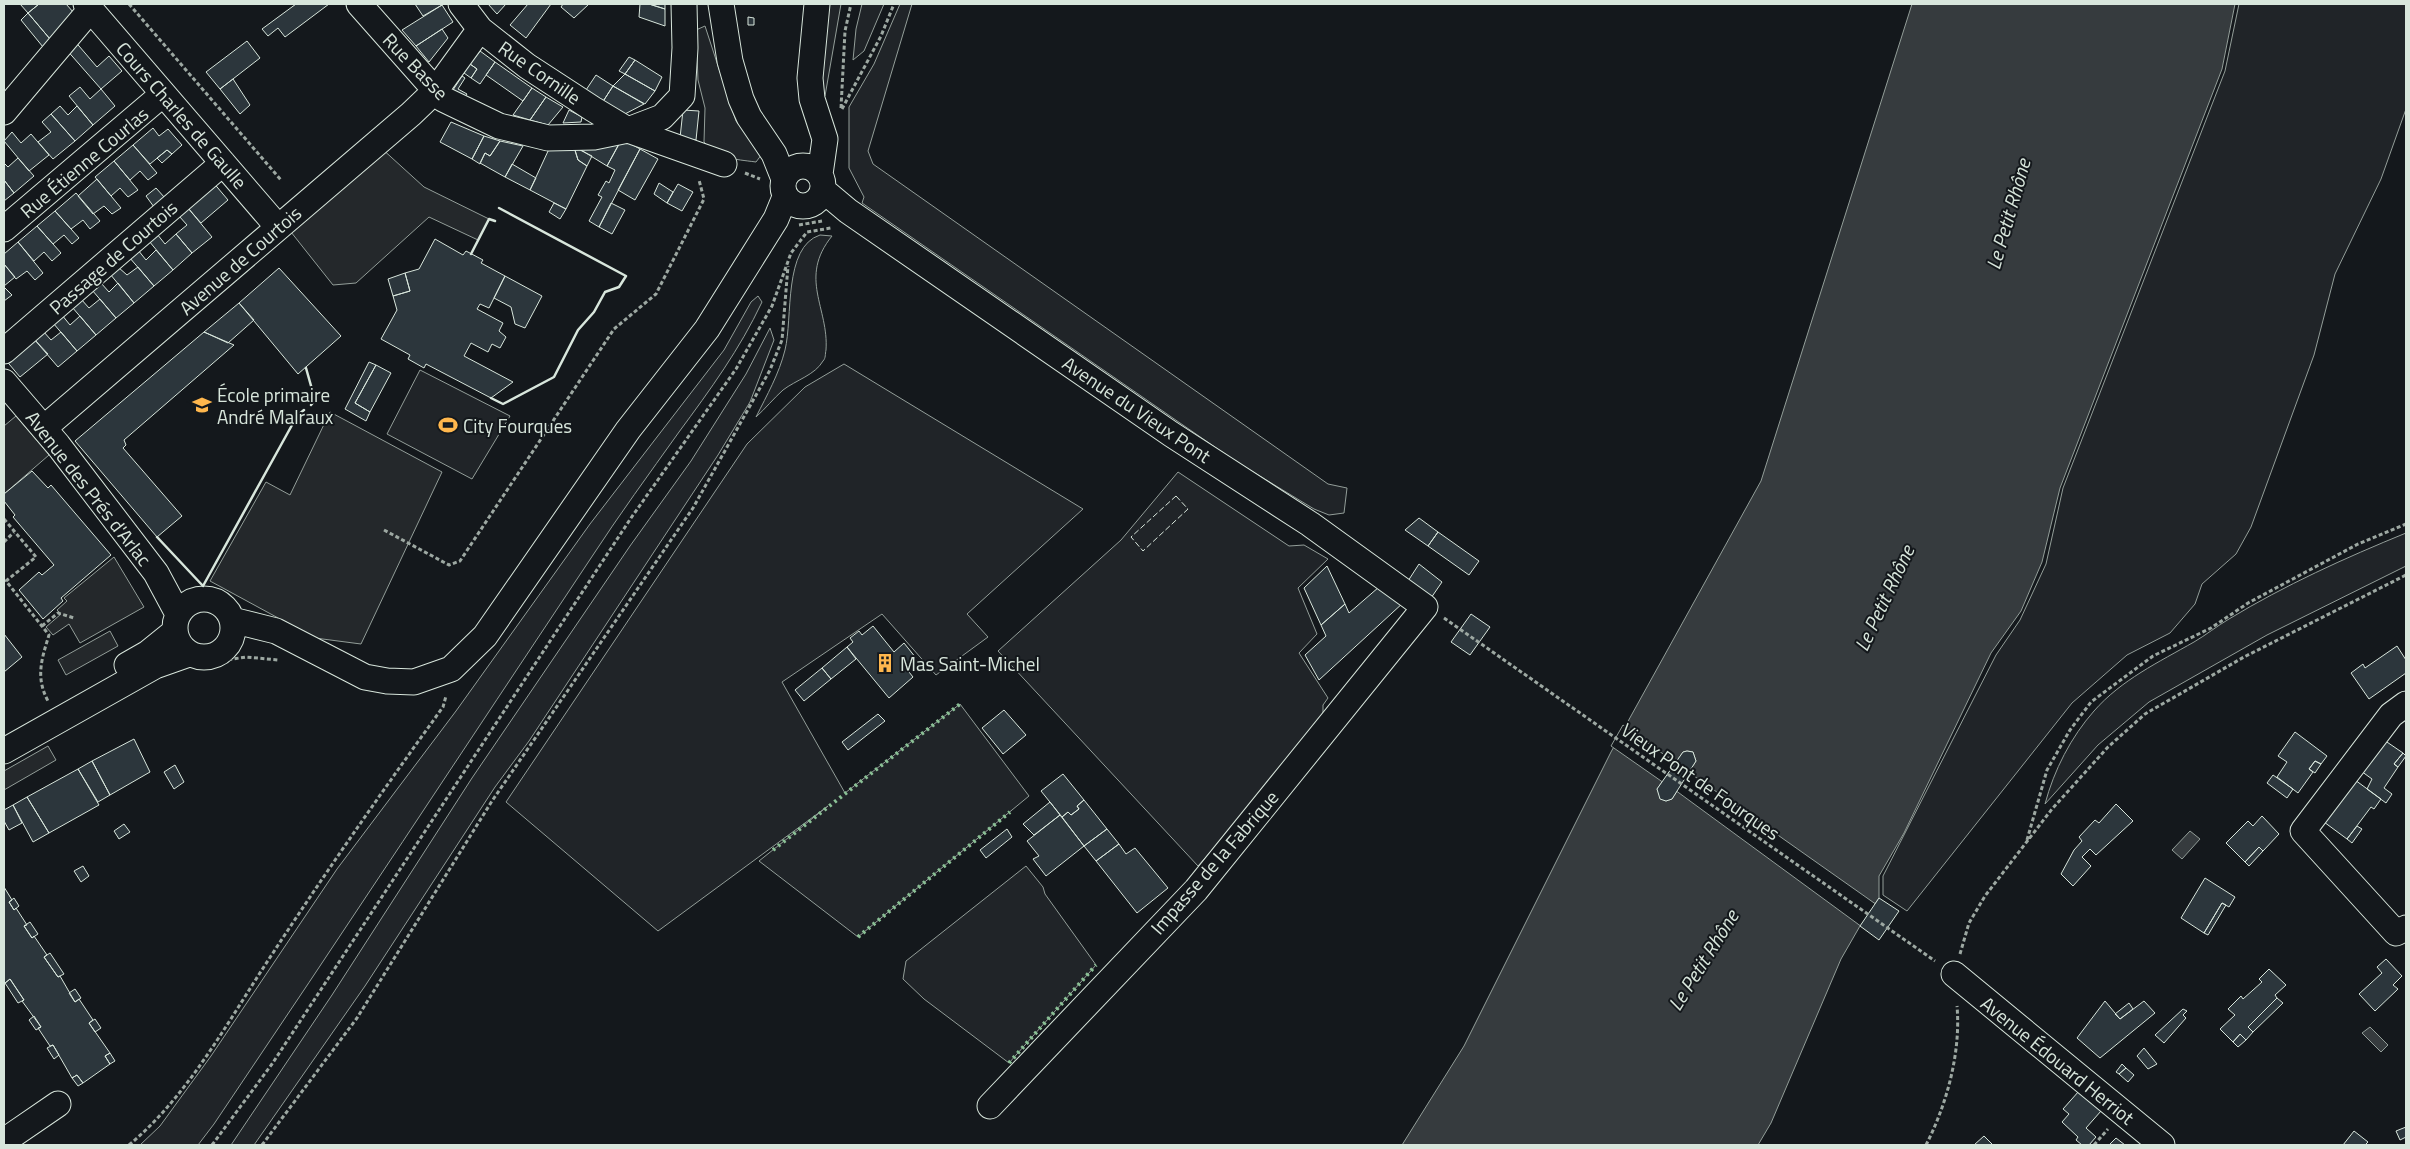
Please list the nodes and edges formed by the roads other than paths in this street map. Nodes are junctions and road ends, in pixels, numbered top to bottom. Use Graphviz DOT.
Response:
graph roads {
  1 [pos="358,4"];
  2 [pos="461,4"];
  3 [pos="684,4"];
  4 [pos="721,4"];
  5 [pos="817,4"];
  6 [pos="89,7"];
  7 [pos="480,28"];
  8 [pos="435,91"];
  9 [pos="164,94"];
  10 [pos="4,112"];
  11 [pos="628,130"];
  12 [pos="223,162"];
  13 [pos="724,164"];
  14 [pos="799,185"];
  15 [pos="278,227"];
  16 [pos="4,229"];
  17 [pos="4,351"];
  18 [pos="4,382"];
  19 [pos="44,428"];
  20 [pos="1425,607"];
  21 [pos="181,616"];
  22 [pos="231,630"];
  23 [pos="189,654"];
  24 [pos="2406,704"];
  25 [pos="4,734"];
  26 [pos="4,751"];
  27 [pos="2406,928"];
  28 [pos="1954,974"];
  29 [pos="58,1104"];
  30 [pos="990,1106"];
  31 [pos="4,1141"];
  32 [pos="2162,1145"];
  1 -- 8 [label="street, Rue Basse"];
  2 -- 7 [label="street, Rue Cornille"];
  3 -- 11 [label="street, Rue Basse"];
  4 -- 14 [label="street, Avenue du Vieux Pont"];
  5 -- 14 [label="street"];
  6 -- 9 [label="street, Cours Charles de Gaulle"];
  6 -- 10 [label="street"];
  7 -- 8 [label="street, Avenue de Courtois"];
  7 -- 11 [label="street, Rue Cornille"];
  8 -- 11 [label="street, Rue Basse"];
  8 -- 15 [label="street, Avenue de Courtois"];
  9 -- 12 [label="street, Cours Charles de Gaulle"];
  9 -- 16 [label="street, Rue Étienne Courlas"];
  11 -- 13 [label="street, Rue Cornille"];
  12 -- 15 [label="street, Cours Charles de Gaulle"];
  12 -- 17 [label="street, Passage de Courtois"];
  14 -- 20 [label="street, Avenue du Vieux Pont"];
  14 -- 22 [label="street"];
  15 -- 19 [label="street, Avenue de Courtois"];
  18 -- 19 [label="street, Avenue des Prés d'Arlac"];
  19 -- 21 [label="street, Avenue des Prés d'Arlac"];
  20 -- 30 [label="street, Impasse de la Fabrique"];
  21 -- 22 [label="street"];
  21 -- 23 [label="street, Avenue des Prés d'Arlac"];
  21 -- 25 [label="street"];
  22 -- 23 [label="street"];
  23 -- 26 [label="street"];
  24 -- 27 [label="street"];
  28 -- 32 [label="street, Avenue Édouard Herriot"];
  29 -- 31 [label="street"];
}
